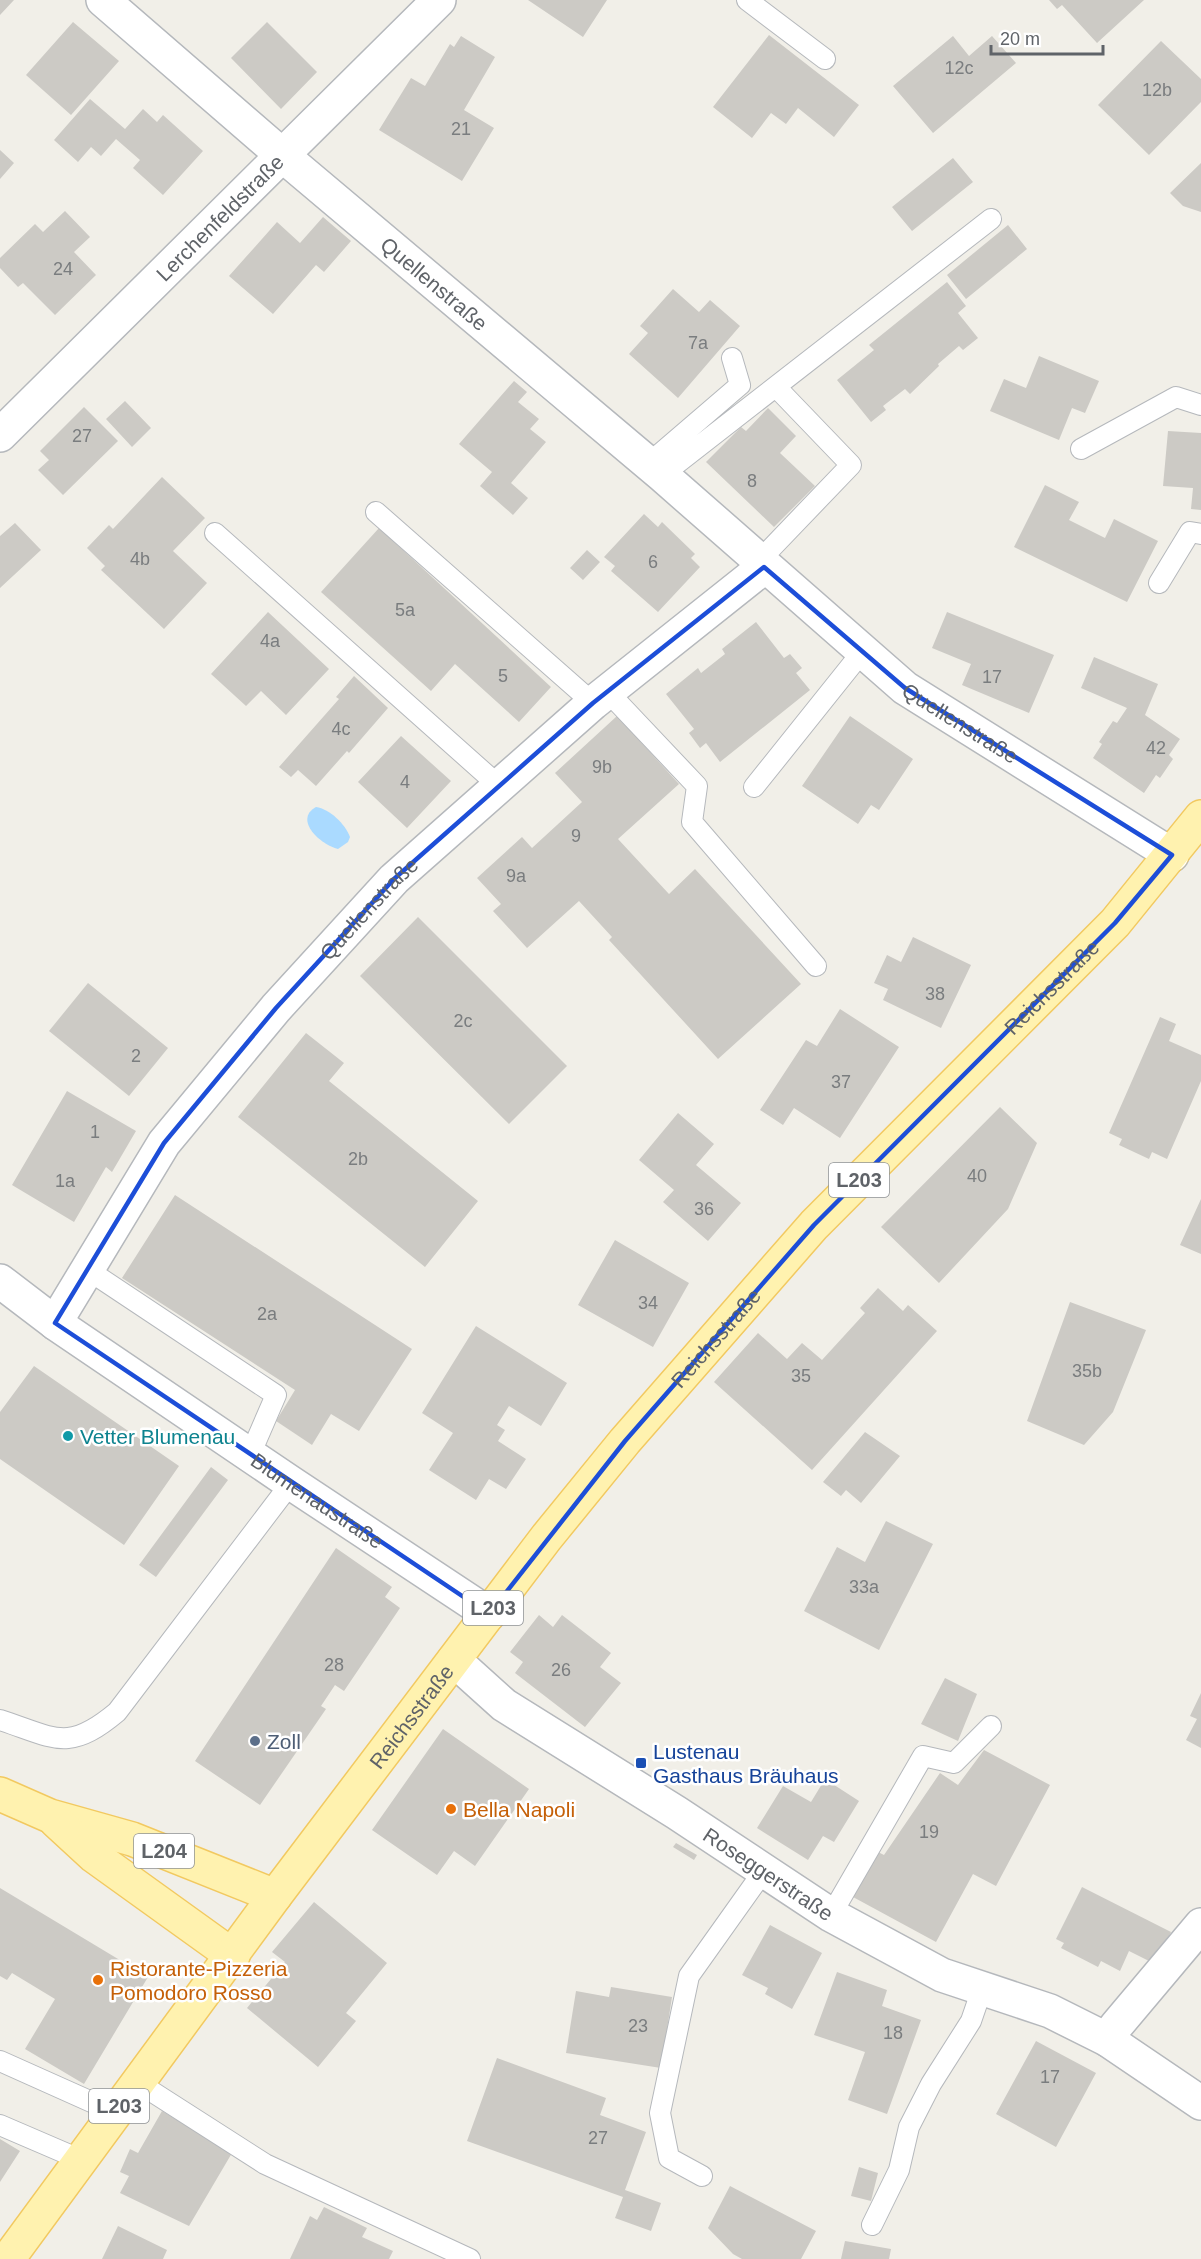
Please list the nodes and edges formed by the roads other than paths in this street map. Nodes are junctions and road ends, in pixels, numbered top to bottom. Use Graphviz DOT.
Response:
graph roads {
  1 [pos="104,0"];
  2 [pos="439,0"];
  3 [pos="747,0"];
  4 [pos="825,59"];
  5 [pos="282,155"];
  6 [pos="991,219"];
  7 [pos="732,358"];
  8 [pos="776,387"];
  9 [pos="1201,405"];
  10 [pos="0,435"];
  11 [pos="1081,449"];
  12 [pos="655,469"];
  13 [pos="376,512"];
  14 [pos="215,532"];
  15 [pos="1201,534"];
  16 [pos="761,565"];
  17 [pos="1160,582"];
  18 [pos="862,652"];
  19 [pos="600,697"];
  20 [pos="498,785"];
  21 [pos="754,787"];
  22 [pos="1201,817"];
  23 [pos="1172,855"];
  24 [pos="816,966"];
  25 [pos="88,1270"];
  26 [pos="0,1281"];
  27 [pos="55,1323"];
  28 [pos="250,1455"];
  29 [pos="291,1483"];
  30 [pos="489,1614"];
  31 [pos="454,1660"];
  32 [pos="0,1720"];
  33 [pos="991,1725"];
  34 [pos="0,1794"];
  35 [pos="50,1816"];
  36 [pos="762,1872"];
  37 [pos="275,1896"];
  38 [pos="831,1915"];
  39 [pos="1201,1925"];
  40 [pos="232,1956"];
  41 [pos="982,1989"];
  42 [pos="1108,2040"];
  43 [pos="0,2061"];
  44 [pos="137,2082"];
  45 [pos="1201,2103"];
  46 [pos="114,2112"];
  47 [pos="0,2125"];
  48 [pos="79,2159"];
  49 [pos="702,2176"];
  50 [pos="872,2225"];
  51 [pos="8,2259"];
  52 [pos="470,2259"];
  1 -- 5 [label="street, Quellenstraße"];
  2 -- 5 [label="street, Lerchenfeldstraße"];
  3 -- 4 [label="lane"];
  5 -- 10 [label="street, Lerchenfeldstraße"];
  5 -- 12 [label="street, Quellenstraße"];
  6 -- 8 [label="lane"];
  7 -- 12 [label="lane"];
  8 -- 12 [label="lane"];
  8 -- 16 [label="lane"];
  9 -- 11 [label="lane"];
  12 -- 16 [label="street, Quellenstraße"];
  13 -- 19 [label="lane"];
  14 -- 20 [label="lane"];
  15 -- 17 [label="lane"];
  16 -- 18 [label="street, Quellenstraße"];
  16 -- 19 [label="street, Quellenstraße"];
  18 -- 21 [label="lane"];
  18 -- 23 [label="street, Quellenstraße"];
  19 -- 20 [label="street, Quellenstraße"];
  19 -- 24 [label="lane"];
  20 -- 25 [label="street, Quellenstraße"];
  22 -- 23 [label="main road, Reichsstraße / L203"];
  23 -- 30 [label="main road, Reichsstraße / L203"];
  25 -- 27 [label="street, Quellenstraße"];
  25 -- 28 [label="lane"];
  26 -- 27 [label="street, Blumenaustraße"];
  27 -- 28 [label="street, Blumenaustraße"];
  28 -- 29 [label="street, Blumenaustraße"];
  29 -- 30 [label="street, Blumenaustraße"];
  29 -- 32 [label="lane"];
  30 -- 31 [label="main road, Reichsstraße / L203"];
  31 -- 36 [label="street, Roseggerstraße"];
  31 -- 37 [label="main road, Reichsstraße / L203"];
  33 -- 38 [label="lane"];
  34 -- 35 [label="main road, L204"];
  35 -- 37 [label="main road, L204"];
  35 -- 40 [label="main road, L204"];
  36 -- 38 [label="street, Roseggerstraße"];
  36 -- 49 [label="lane"];
  37 -- 40 [label="main road, Reichsstraße / L203"];
  38 -- 41 [label="street, Roseggerstraße"];
  39 -- 42 [label="street"];
  40 -- 44 [label="main road, Reichsstraße / L203"];
  41 -- 42 [label="street, Roseggerstraße"];
  41 -- 50 [label="lane"];
  42 -- 45 [label="street, Roseggerstraße"];
  43 -- 46 [label="lane"];
  44 -- 46 [label="main road, Reichsstraße / L203"];
  44 -- 52 [label="lane"];
  46 -- 48 [label="main road, Reichsstraße / L203"];
  47 -- 48 [label="lane"];
  48 -- 51 [label="main road, Reichsstraße / L203"];
}
